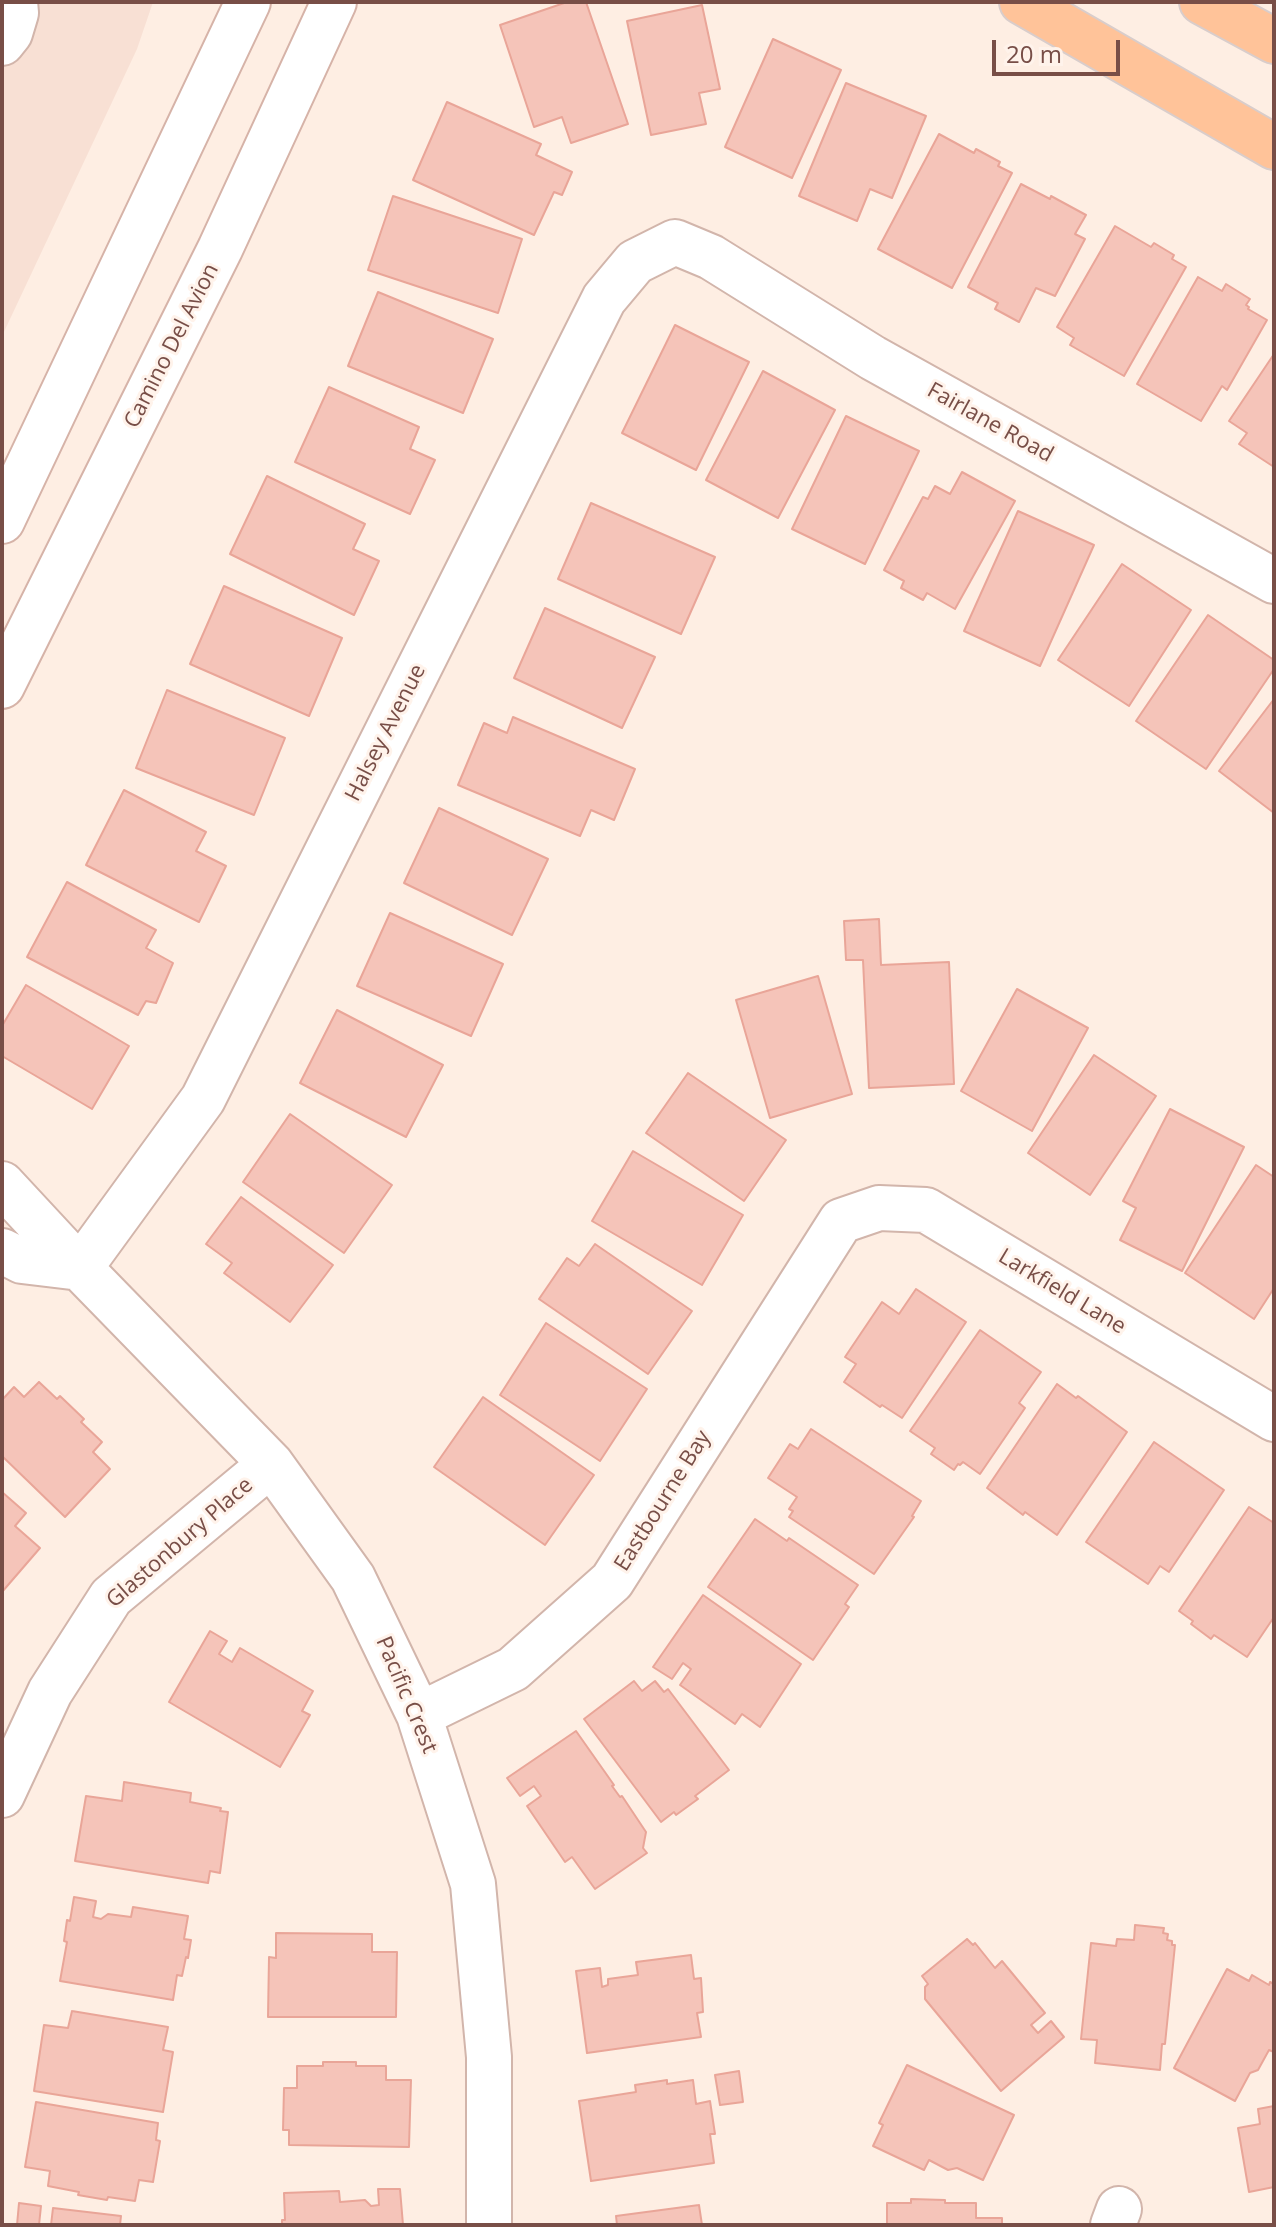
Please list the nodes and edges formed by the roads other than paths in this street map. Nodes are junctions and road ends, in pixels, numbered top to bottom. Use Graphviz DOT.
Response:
graph roads {
  1 [pos="15,2"];
  2 [pos="248,2"];
  3 [pos="334,2"];
  4 [pos="1022,2"];
  5 [pos="1202,2"];
  6 [pos="1274,41"];
  7 [pos="2,43"];
  8 [pos="1274,147"];
  9 [pos="711,257"];
  10 [pos="2,521"];
  11 [pos="1274,581"];
  12 [pos="2,686"];
  13 [pos="2,1184"];
  14 [pos="841,1221"];
  15 [pos="2,1251"];
  16 [pos="80,1268"];
  17 [pos="1274,1419"];
  18 [pos="271,1464"];
  19 [pos="419,1715"];
  20 [pos="2,1795"];
  21 [pos="489,2225"];
  1 -- 7 [label="street"];
  2 -- 10 [label="street"];
  3 -- 12 [label="street, Camino Del Avion"];
  4 -- 8 [label="main road"];
  5 -- 6 [label="main road"];
  9 -- 11 [label="street, Fairlane Road"];
  9 -- 16 [label="street, Halsey Avenue"];
  13 -- 16 [label="street, Pacific Crest"];
  14 -- 17 [label="street, Larkfield Lane"];
  14 -- 19 [label="street, Eastbourne Bay"];
  15 -- 16 [label="street"];
  16 -- 18 [label="street, Pacific Crest"];
  18 -- 19 [label="street, Pacific Crest"];
  18 -- 20 [label="street, Glastonbury Place"];
  19 -- 21 [label="street, Pacific Crest"];
}
